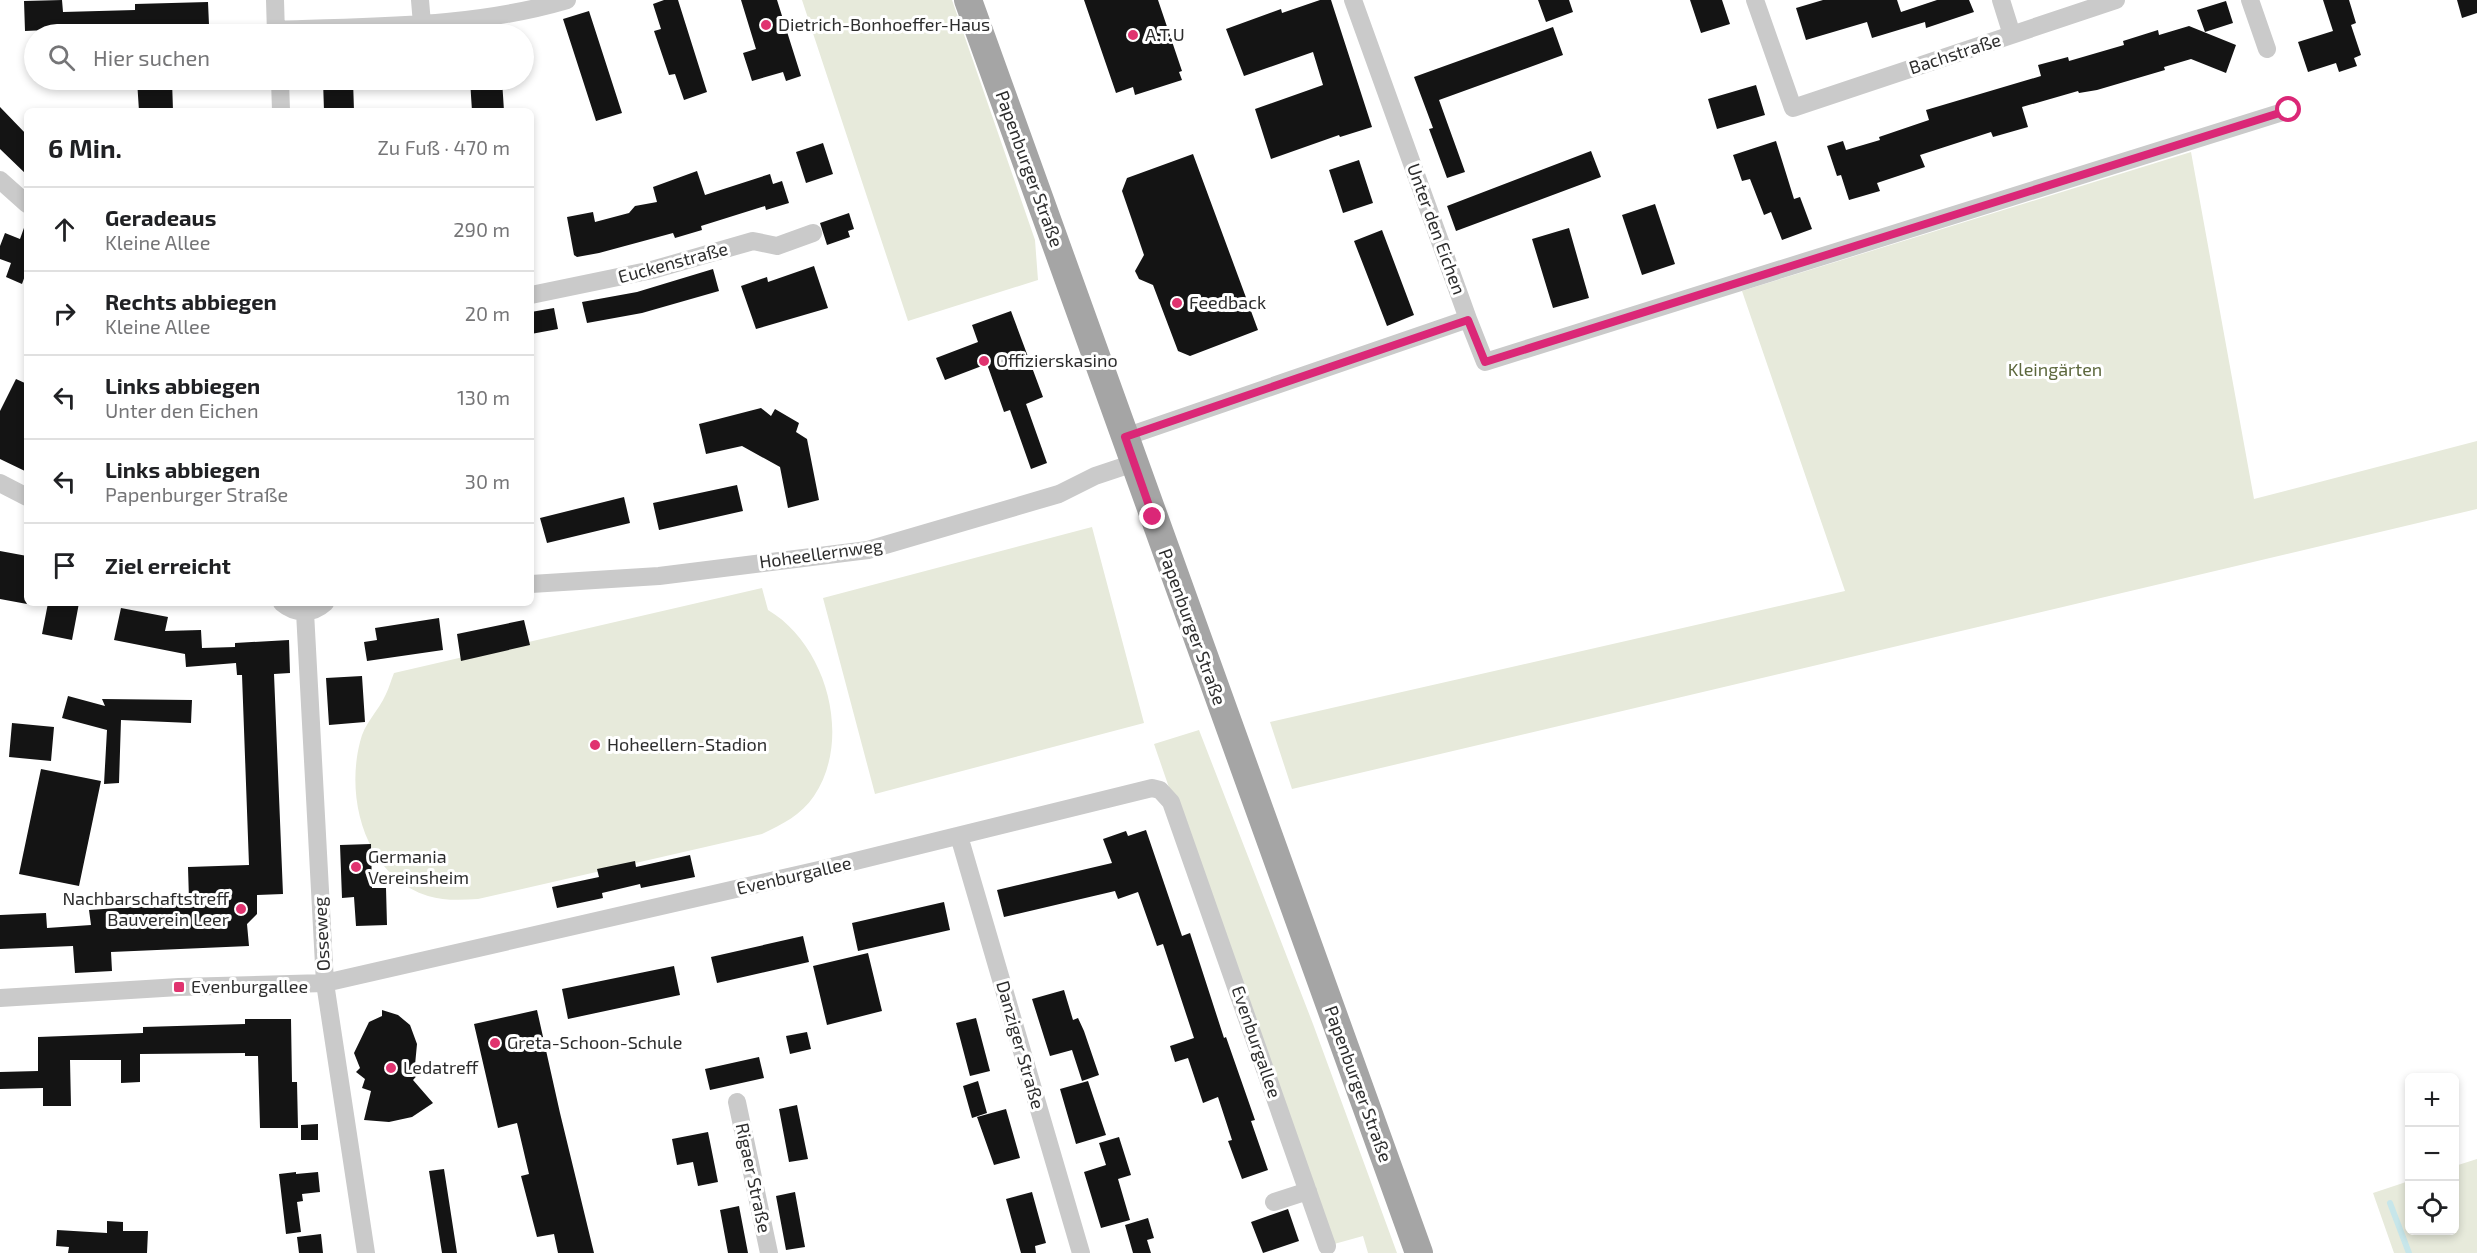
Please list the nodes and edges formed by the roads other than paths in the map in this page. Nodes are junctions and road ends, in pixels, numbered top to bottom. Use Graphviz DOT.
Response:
graph roads {
  1 [pos="275,0"];
  2 [pos="420,0"];
  3 [pos="567,0"];
  4 [pos="968,0"];
  5 [pos="1353,0"];
  6 [pos="1755,0"];
  7 [pos="2001,0"];
  8 [pos="2116,0"];
  9 [pos="2250,0"];
  10 [pos="276,24"];
  11 [pos="422,24"];
  12 [pos="2012,35"];
  13 [pos="2267,49"];
  14 [pos="280,90"];
  15 [pos="281,108"];
  16 [pos="2289,110"];
  17 [pos="0,180"];
  18 [pos="24,201"];
  19 [pos="813,233"];
  20 [pos="534,294"];
  21 [pos="1468,320"];
  22 [pos="1129,450"];
  23 [pos="0,483"];
  24 [pos="24,495"];
  25 [pos="534,584"];
  26 [pos="287,606"];
  27 [pos="322,606"];
  28 [pos="305,612"];
  29 [pos="959,836"];
  30 [pos="325,983"];
  31 [pos="0,998"];
  32 [pos="737,1102"];
  33 [pos="1308,1191"];
  34 [pos="1274,1202"];
  35 [pos="1327,1246"];
  36 [pos="366,1253"];
  37 [pos="769,1253"];
  38 [pos="1081,1253"];
  39 [pos="1419,1253"];
  1 -- 10 [label="street"];
  2 -- 11 [label="street"];
  3 -- 11 [label="street"];
  4 -- 22 [label="main road, Papenburger Straße"];
  5 -- 21 [label="street, Unter den Eichen"];
  6 -- 12 [label="street, Bachstraße"];
  7 -- 12 [label="street"];
  8 -- 12 [label="street, Bachstraße"];
  9 -- 13 [label="street"];
  14 -- 15 [label="street"];
  16 -- 21 [label="street"];
  17 -- 18 [label="street"];
  19 -- 20 [label="street, Euckenstraße"];
  21 -- 22 [label="street, Unter den Eichen"];
  22 -- 25 [label="street, Hoheellernweg"];
  22 -- 39 [label="main road, Papenburger Straße"];
  23 -- 24 [label="street"];
  26 -- 28 [label="street"];
  27 -- 28 [label="street"];
  28 -- 30 [label="street, Osseweg"];
  29 -- 30 [label="street, Evenburgallee"];
  29 -- 33 [label="street, Evenburgallee"];
  29 -- 38 [label="street, Danziger Straße"];
  30 -- 31 [label="street, Evenburgallee"];
  30 -- 36 [label="street, Osseweg"];
  32 -- 37 [label="street, Rigaer Straße"];
  33 -- 34 [label="street"];
  33 -- 35 [label="street, Evenburgallee"];
}
